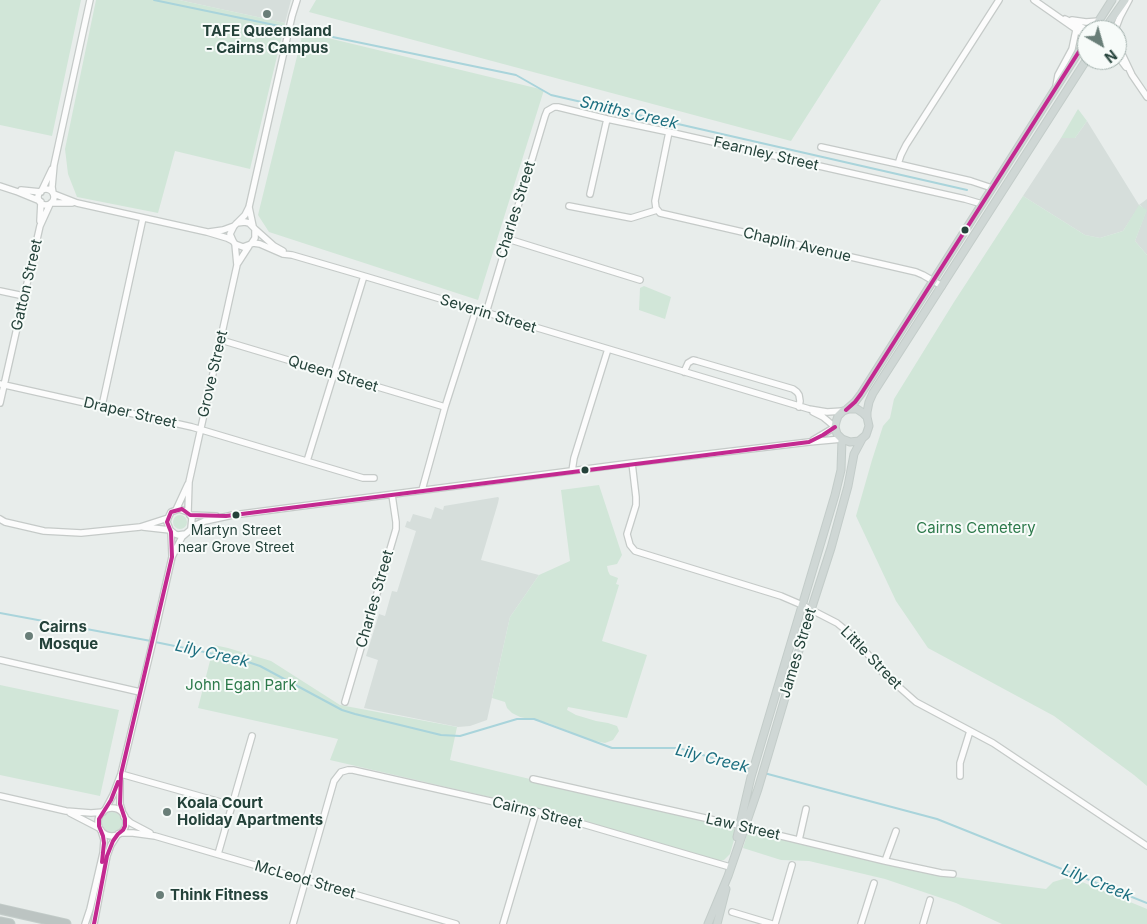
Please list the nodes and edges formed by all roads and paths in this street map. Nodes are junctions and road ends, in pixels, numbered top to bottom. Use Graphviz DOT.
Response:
graph roads {
  1 [pos="90,0"];
  2 [pos="298,0"];
  3 [pos="999,0"];
  4 [pos="1034,0"];
  5 [pos="1112,0"];
  6 [pos="1125,0"];
  7 [pos="1129,0"];
  8 [pos="1056,14"];
  9 [pos="1067,20"];
  10 [pos="1100,20"];
  11 [pos="1111,20"];
  12 [pos="1119,20"];
  13 [pos="1077,21"];
  14 [pos="1077,25"];
  15 [pos="1076,30"];
  16 [pos="1077,54"];
  17 [pos="1127,63"];
  18 [pos="1127,68"];
  19 [pos="1080,70"];
  20 [pos="1132,74"];
  21 [pos="1055,89"];
  22 [pos="1147,97"];
  23 [pos="550,108"];
  24 [pos="607,119"];
  25 [pos="669,132"];
  26 [pos="820,148"];
  27 [pos="898,164"];
  28 [pos="54,165"];
  29 [pos="0,186"];
  30 [pos="992,188"];
  31 [pos="12,189"];
  32 [pos="41,191"];
  33 [pos="54,194"];
  34 [pos="590,194"];
  35 [pos="40,202"];
  36 [pos="77,202"];
  37 [pos="50,204"];
  38 [pos="982,204"];
  39 [pos="569,206"];
  40 [pos="250,207"];
  41 [pos="656,207"];
  42 [pos="143,218"];
  43 [pos="235,225"];
  44 [pos="40,226"];
  45 [pos="254,228"];
  46 [pos="207,232"];
  47 [pos="508,239"];
  48 [pos="234,243"];
  49 [pos="251,244"];
  50 [pos="292,255"];
  51 [pos="236,265"];
  52 [pos="364,276"];
  53 [pos="640,280"];
  54 [pos="933,280"];
  55 [pos="942,286"];
  56 [pos="0,291"];
  57 [pos="24,296"];
  58 [pos="476,310"];
  59 [pos="486,313"];
  60 [pos="221,340"];
  61 [pos="608,349"];
  62 [pos="684,372"];
  63 [pos="334,374"];
  64 [pos="2,384"];
  65 [pos="0,403"];
  66 [pos="102,406"];
  67 [pos="799,406"];
  68 [pos="445,407"];
  69 [pos="809,409"];
  70 [pos="845,410"];
  71 [pos="867,417"];
  72 [pos="835,427"];
  73 [pos="200,430"];
  74 [pos="842,439"];
  75 [pos="862,439"];
  76 [pos="809,442"];
  77 [pos="307,461"];
  78 [pos="632,464"];
  79 [pos="572,471"];
  80 [pos="374,478"];
  81 [pos="189,482"];
  82 [pos="422,490"];
  83 [pos="392,495"];
  84 [pos="176,510"];
  85 [pos="189,513"];
  86 [pos="226,516"];
  87 [pos="168,518"];
  88 [pos="2,521"];
  89 [pos="140,527"];
  90 [pos="191,528"];
  91 [pos="171,531"];
  92 [pos="185,534"];
  93 [pos="172,557"];
  94 [pos="802,605"];
  95 [pos="811,610"];
  96 [pos="0,660"];
  97 [pos="140,692"];
  98 [pos="345,702"];
  99 [pos="970,731"];
  100 [pos="252,736"];
  101 [pos="121,774"];
  102 [pos="960,776"];
  103 [pos="533,779"];
  104 [pos="0,796"];
  105 [pos="231,806"];
  106 [pos="806,809"];
  107 [pos="66,811"];
  108 [pos="104,811"];
  109 [pos="536,812"];
  110 [pos="124,816"];
  111 [pos="742,826"];
  112 [pos="100,829"];
  113 [pos="896,832"];
  114 [pos="119,834"];
  115 [pos="155,836"];
  116 [pos="799,840"];
  117 [pos="1147,846"];
  118 [pos="218,854"];
  119 [pos="885,861"];
  120 [pos="792,865"];
  121 [pos="730,867"];
  122 [pos="953,874"];
  123 [pos="728,876"];
  124 [pos="306,880"];
  125 [pos="874,883"];
  126 [pos="930,900"];
  127 [pos="0,909"];
  128 [pos="732,912"];
  129 [pos="0,922"];
  130 [pos="10,924"];
  131 [pos="66,924"];
  132 [pos="85,924"];
  133 [pos="94,924"];
  134 [pos="293,924"];
  135 [pos="456,924"];
  136 [pos="503,924"];
  137 [pos="708,924"];
  138 [pos="717,924"];
  139 [pos="773,924"];
  140 [pos="861,924"];
  141 [pos="923,924"];
  1 -- 28 [label="street"];
  2 -- 40 [label="street"];
  3 -- 27 [label="street"];
  4 -- 8 [label="street"];
  5 -- 10 [label="main road"];
  6 -- 11 [label="main road"];
  7 -- 12 [label="street"];
  8 -- 9 [label="street"];
  8 -- 15 [label="street"];
  9 -- 13 [label="street"];
  9 -- 14 [label="street"];
  15 -- 21 [label="street"];
  16 -- 21 [label="main road"];
  17 -- 20 [label="street"];
  18 -- 20 [label="street"];
  19 -- 55 [label="main road"];
  20 -- 22 [label="street"];
  21 -- 30 [label="main road"];
  23 -- 24 [label="street, Fearnley Street"];
  23 -- 47 [label="street, Charles Street"];
  24 -- 25 [label="street, Fearnley Street"];
  24 -- 34 [label="street"];
  25 -- 38 [label="street, Fearnley Street"];
  25 -- 41 [label="street"];
  26 -- 27 [label="street, Fearnley Street"];
  27 -- 30 [label="street, Fearnley Street"];
  28 -- 32 [label="street"];
  28 -- 33 [label="street"];
  29 -- 31 [label="street"];
  30 -- 38 [label="main road"];
  31 -- 32 [label="street"];
  31 -- 35 [label="street"];
  32 -- 33 [label="street"];
  32 -- 35 [label="street"];
  33 -- 36 [label="street"];
  33 -- 37 [label="street"];
  35 -- 37 [label="street"];
  35 -- 44 [label="street, Gatton Street"];
  36 -- 37 [label="street"];
  36 -- 42 [label="street"];
  37 -- 44 [label="street, Gatton Street"];
  38 -- 54 [label="main road"];
  39 -- 41 [label="street"];
  40 -- 43 [label="street"];
  40 -- 45 [label="street"];
  41 -- 54 [label="street, Chaplin Avenue"];
  42 -- 46 [label="street"];
  42 -- 66 [label="street"];
  43 -- 45 [label="street"];
  43 -- 46 [label="street"];
  43 -- 48 [label="street"];
  44 -- 57 [label="street, Gatton Street"];
  45 -- 49 [label="street"];
  45 -- 50 [label="street, Severin Street"];
  46 -- 48 [label="street"];
  47 -- 53 [label="street"];
  47 -- 59 [label="street, Charles Street"];
  48 -- 49 [label="street"];
  48 -- 51 [label="street, Grove Street"];
  49 -- 50 [label="street, Severin Street"];
  49 -- 51 [label="street, Grove Street"];
  50 -- 52 [label="street, Severin Street"];
  51 -- 60 [label="street, Grove Street"];
  52 -- 58 [label="street, Severin Street"];
  52 -- 63 [label="street"];
  54 -- 55 [label="street, Chaplin Avenue"];
  54 -- 70 [label="main road"];
  55 -- 71 [label="main road"];
  56 -- 57 [label="street"];
  57 -- 64 [label="street, Gatton Street"];
  58 -- 59 [label="street, Severin Street"];
  58 -- 68 [label="street"];
  59 -- 61 [label="street, Severin Street"];
  60 -- 63 [label="street, Queen Street"];
  60 -- 73 [label="street, Grove Street"];
  61 -- 62 [label="street, Severin Street"];
  61 -- 79 [label="street"];
  62 -- 67 [label="street, Severin Street"];
  62 -- 67 [label="street"];
  63 -- 68 [label="street, Queen Street"];
  63 -- 77 [label="street"];
  64 -- 65 [label="street, Gatton Street"];
  64 -- 66 [label="street, Draper Street"];
  66 -- 73 [label="street, Draper Street"];
  67 -- 69 [label="street, Severin Street"];
  68 -- 82 [label="street"];
  69 -- 70 [label="street, Severin Street"];
  69 -- 72 [label="street, Severin Street"];
  70 -- 71 [label="main road"];
  70 -- 72 [label="main road"];
  71 -- 75 [label="main road"];
  72 -- 74 [label="main road"];
  72 -- 76 [label="street"];
  73 -- 77 [label="street, Draper Street"];
  73 -- 81 [label="street, Grove Street"];
  74 -- 75 [label="main road"];
  74 -- 76 [label="street"];
  74 -- 94 [label="main road, James Street"];
  75 -- 95 [label="main road, James Street"];
  76 -- 78 [label="street"];
  77 -- 80 [label="street, Draper Street"];
  78 -- 79 [label="street"];
  78 -- 94 [label="street, Little Street"];
  79 -- 82 [label="street"];
  81 -- 84 [label="street, Grove Street"];
  81 -- 85 [label="street, Grove Street"];
  82 -- 83 [label="street"];
  83 -- 86 [label="street"];
  83 -- 98 [label="street, Charles Street"];
  84 -- 85 [label="street"];
  84 -- 87 [label="street"];
  85 -- 86 [label="street"];
  85 -- 90 [label="street"];
  86 -- 90 [label="street"];
  87 -- 89 [label="street"];
  87 -- 91 [label="street"];
  88 -- 89 [label="street"];
  89 -- 91 [label="street"];
  90 -- 92 [label="street"];
  91 -- 92 [label="street"];
  91 -- 93 [label="street"];
  92 -- 93 [label="street"];
  93 -- 97 [label="street"];
  94 -- 95 [label="street, Little Street"];
  94 -- 111 [label="main road, James Street"];
  95 -- 99 [label="street, Little Street"];
  95 -- 111 [label="main road, James Street"];
  96 -- 97 [label="street"];
  97 -- 101 [label="street"];
  99 -- 102 [label="street"];
  99 -- 117 [label="street, Little Street"];
  100 -- 105 [label="street"];
  101 -- 105 [label="street"];
  101 -- 108 [label="street"];
  101 -- 110 [label="street"];
  103 -- 111 [label="street, Law Street"];
  104 -- 107 [label="street"];
  105 -- 118 [label="street"];
  106 -- 116 [label="street"];
  107 -- 108 [label="street"];
  107 -- 112 [label="street"];
  108 -- 110 [label="street"];
  108 -- 112 [label="street"];
  109 -- 121 [label="street, Cairns Street"];
  109 -- 124 [label="street, Cairns Street"];
  109 -- 136 [label="street"];
  110 -- 114 [label="street"];
  110 -- 115 [label="street, McLeod Street"];
  111 -- 116 [label="street, Law Street"];
  111 -- 121 [label="main road, James Street"];
  112 -- 114 [label="street"];
  112 -- 132 [label="street"];
  113 -- 119 [label="street"];
  114 -- 115 [label="street, McLeod Street"];
  114 -- 133 [label="street"];
  115 -- 118 [label="street, McLeod Street"];
  116 -- 119 [label="street, Law Street"];
  118 -- 124 [label="street, McLeod Street"];
  119 -- 122 [label="street, Law Street"];
  120 -- 139 [label="street"];
  121 -- 123 [label="main road, James Street"];
  123 -- 137 [label="main road, James Street"];
  123 -- 138 [label="main road, James Street"];
  124 -- 134 [label="street"];
  124 -- 135 [label="street, McLeod Street"];
  125 -- 140 [label="street"];
  126 -- 141 [label="street"];
  127 -- 131 [label="highway"];
  128 -- 139 [label="street"];
  129 -- 130 [label="highway"];
}
